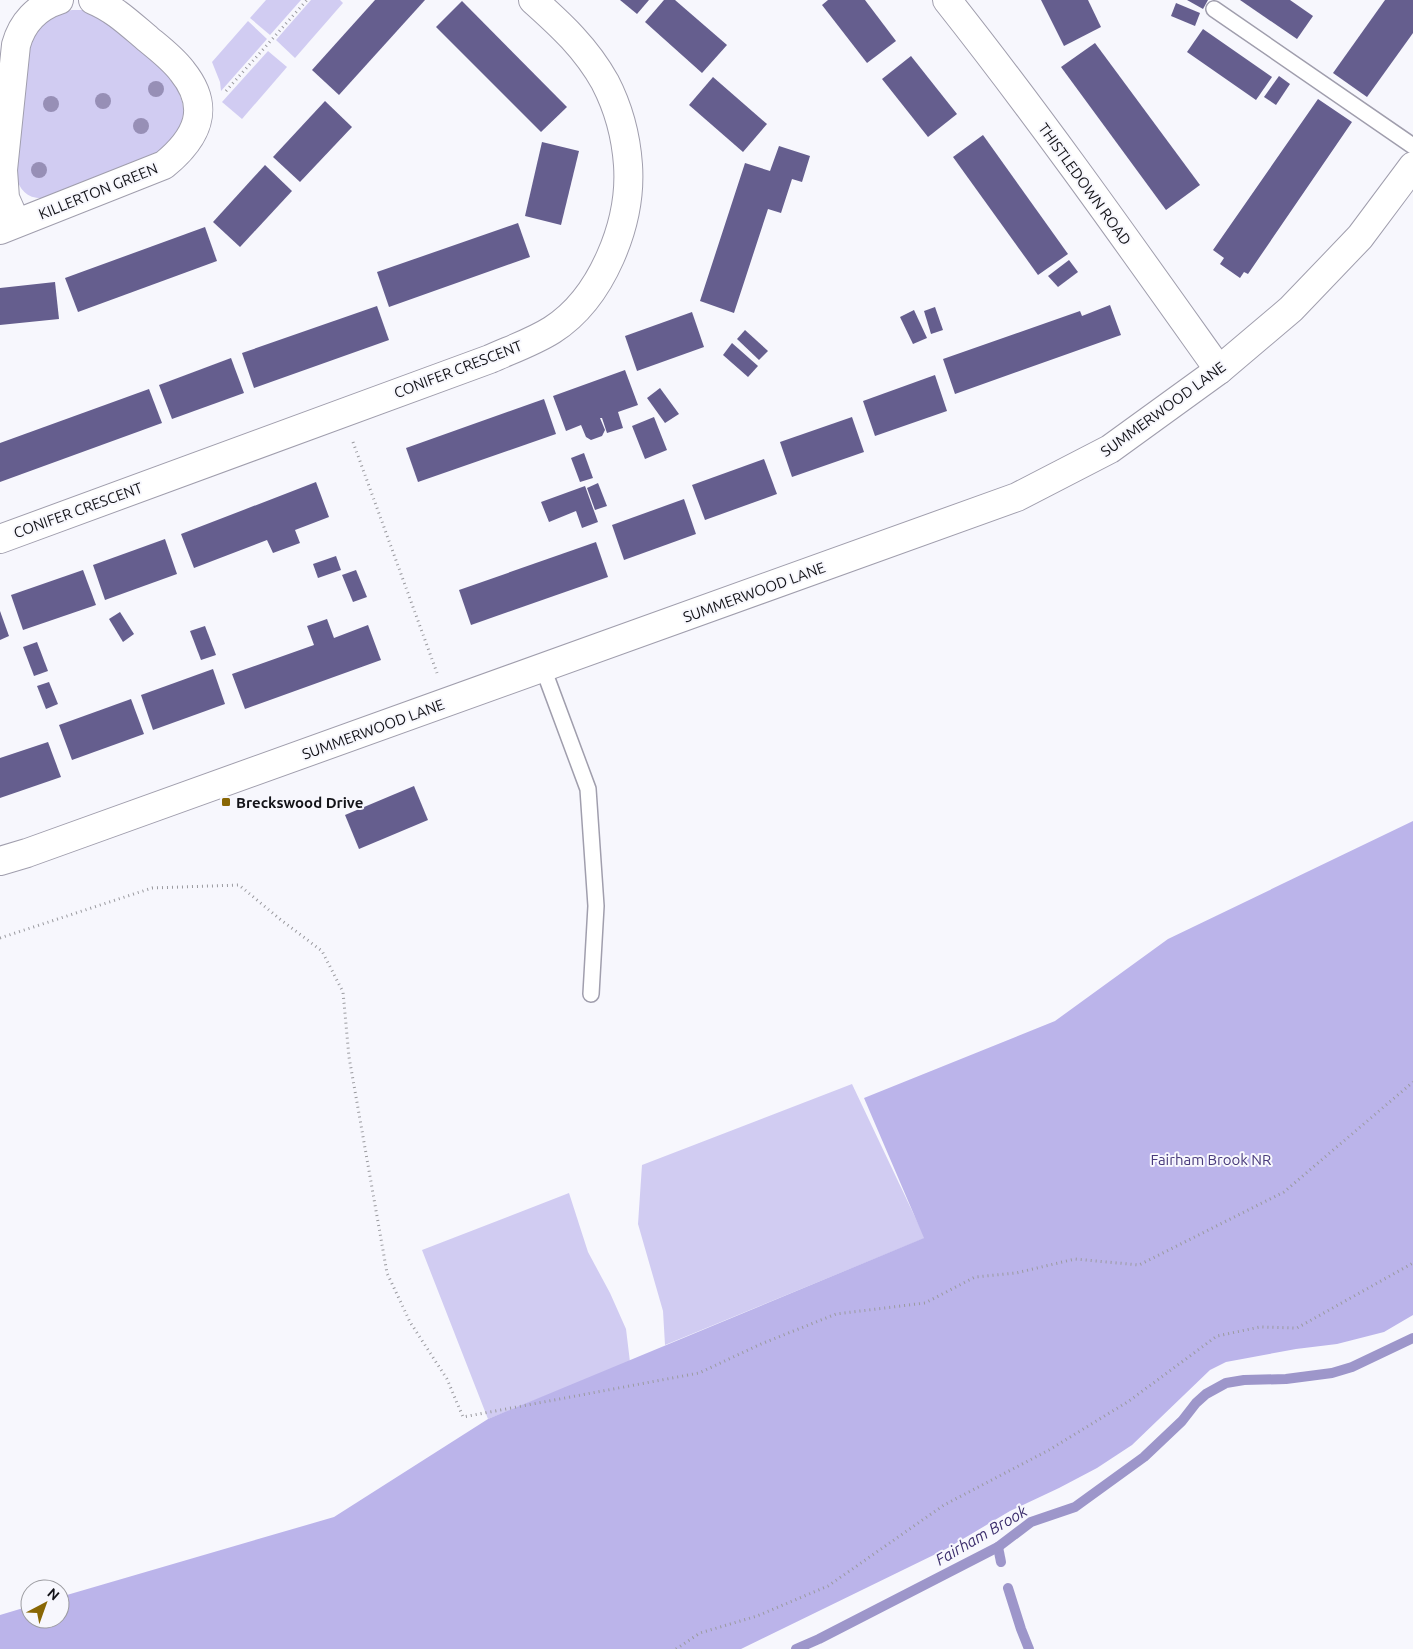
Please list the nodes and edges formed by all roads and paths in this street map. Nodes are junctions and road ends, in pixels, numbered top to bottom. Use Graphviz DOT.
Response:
graph roads {
  1 [pos="59,0"];
  2 [pos="93,0"];
  3 [pos="306,0"];
  4 [pos="533,0"];
  5 [pos="947,0"];
  6 [pos="1214,9"];
  7 [pos="223,94"];
  8 [pos="1413,146"];
  9 [pos="1413,166"];
  10 [pos="8,227"];
  11 [pos="1219,370"];
  12 [pos="342,413"];
  13 [pos="0,539"];
  14 [pos="543,668"];
  15 [pos="447,702"];
  16 [pos="0,861"];
  17 [pos="0,938"];
  18 [pos="591,994"];
  19 [pos="1413,1082"];
  20 [pos="1413,1264"];
  21 [pos="676,1649"];
  1 -- 10 [label="street, KILLERTON GREEN"];
  2 -- 10 [label="street, KILLERTON GREEN"];
  3 -- 7 [label="path"];
  4 -- 12 [label="street, CONIFER CRESCENT"];
  5 -- 11 [label="street, THISTLEDOWN ROAD"];
  6 -- 8 [label="lane"];
  9 -- 11 [label="street, SUMMERWOOD LANE"];
  11 -- 14 [label="street, SUMMERWOOD LANE"];
  12 -- 13 [label="street, CONIFER CRESCENT"];
  12 -- 15 [label="path"];
  14 -- 15 [label="street, SUMMERWOOD LANE"];
  14 -- 18 [label="lane"];
  15 -- 16 [label="street, SUMMERWOOD LANE"];
  17 -- 19 [label="path"];
  20 -- 21 [label="path"];
}
